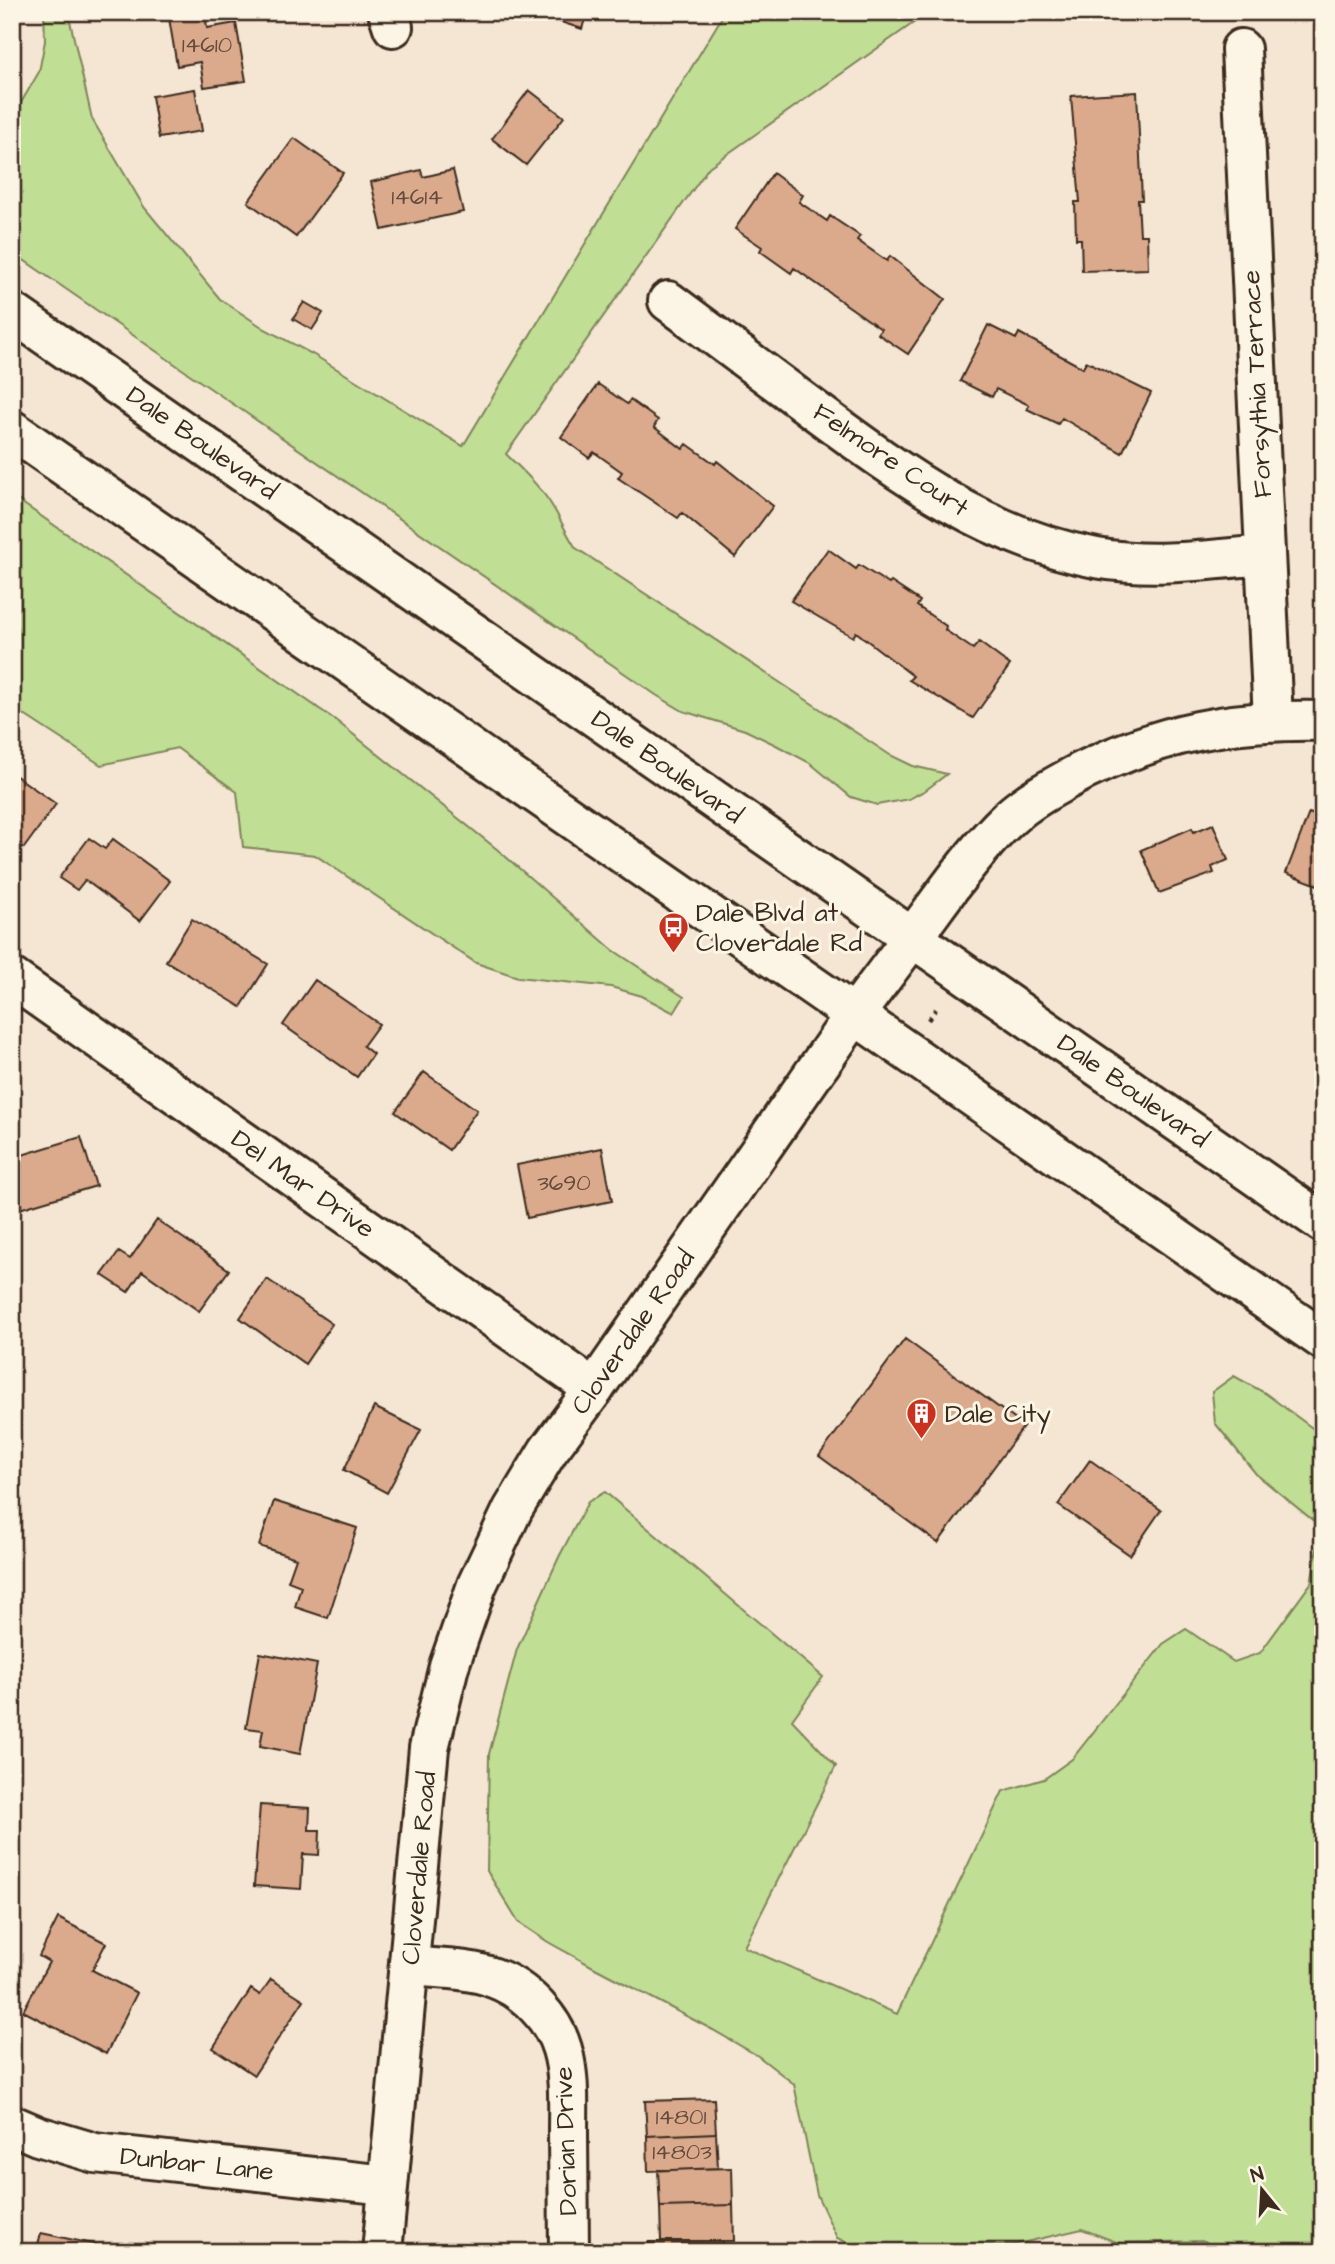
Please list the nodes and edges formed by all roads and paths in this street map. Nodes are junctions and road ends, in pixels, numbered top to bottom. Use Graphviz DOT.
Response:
graph roads {
  1 [pos="1241,49"];
  2 [pos="668,301"];
  3 [pos="12,312"];
  4 [pos="12,429"];
  5 [pos="1265,555"];
  6 [pos="1273,720"];
  7 [pos="1323,721"];
  8 [pos="912,938"];
  9 [pos="12,979"];
  10 [pos="855,1014"];
  11 [pos="1323,1223"];
  12 [pos="1323,1340"];
  13 [pos="594,1389"];
  14 [pos="410,1966"];
  15 [pos="12,2125"];
  16 [pos="387,2185"];
  17 [pos="382,2252"];
  18 [pos="569,2252"];
  1 -- 5 [label="street, Forsythia Terrace"];
  2 -- 5 [label="street, Felmore Court"];
  3 -- 8 [label="street, Dale Boulevard"];
  4 -- 10 [label="street"];
  5 -- 6 [label="street, Forsythia Terrace"];
  6 -- 7 [label="street, Cloverdale Road"];
  6 -- 8 [label="street, Cloverdale Road"];
  8 -- 10 [label="street, Cloverdale Road"];
  8 -- 11 [label="street, Dale Boulevard"];
  9 -- 13 [label="street, Del Mar Drive"];
  10 -- 12 [label="street"];
  10 -- 13 [label="street, Cloverdale Road"];
  13 -- 14 [label="street, Cloverdale Road"];
  14 -- 16 [label="street, Cloverdale Road"];
  14 -- 18 [label="street, Dorian Drive"];
  15 -- 16 [label="street, Dunbar Lane"];
  16 -- 17 [label="street, Cloverdale Road"];
}
